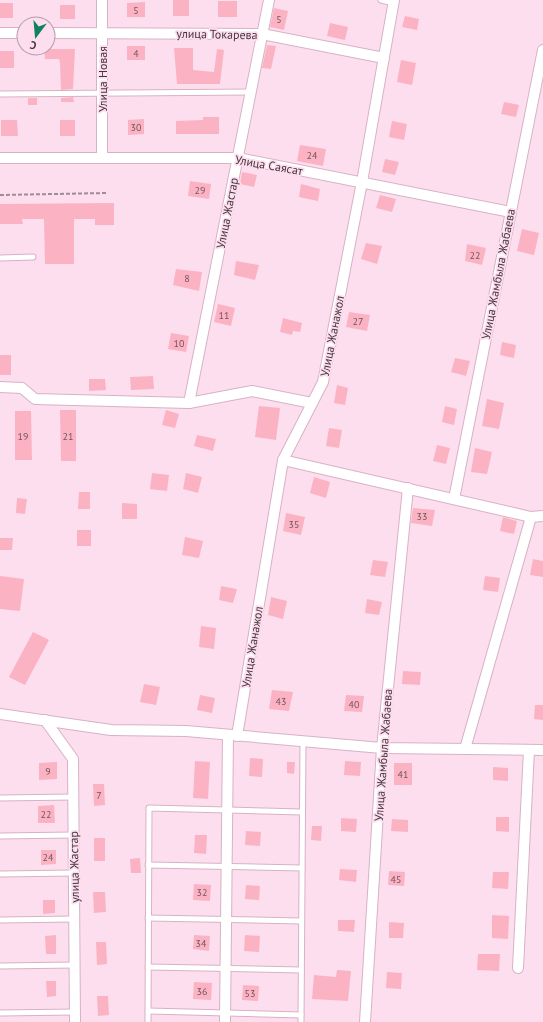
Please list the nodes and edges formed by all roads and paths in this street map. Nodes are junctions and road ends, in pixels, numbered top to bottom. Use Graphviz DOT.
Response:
graph roads {
  1 [pos="102,0"];
  2 [pos="269,0"];
  3 [pos="381,0"];
  4 [pos="394,2"];
  5 [pos="0,33"];
  6 [pos="16,33"];
  7 [pos="56,33"];
  8 [pos="102,33"];
  9 [pos="262,34"];
  10 [pos="543,50"];
  11 [pos="384,58"];
  12 [pos="102,92"];
  13 [pos="251,92"];
  14 [pos="0,94"];
  15 [pos="0,158"];
  16 [pos="102,158"];
  17 [pos="238,158"];
  18 [pos="362,182"];
  19 [pos="108,193"];
  20 [pos="0,194"];
  21 [pos="511,212"];
  22 [pos="33,257"];
  23 [pos="0,258"];
  24 [pos="0,387"];
  25 [pos="189,403"];
  26 [pos="312,403"];
  27 [pos="283,460"];
  28 [pos="408,488"];
  29 [pos="454,499"];
  30 [pos="543,516"];
  31 [pos="531,517"];
  32 [pos="0,714"];
  33 [pos="45,720"];
  34 [pos="232,735"];
  35 [pos="302,741"];
  36 [pos="382,748"];
  37 [pos="465,749"];
  38 [pos="529,750"];
  39 [pos="543,750"];
  40 [pos="73,797"];
  41 [pos="0,798"];
  42 [pos="227,810"];
  43 [pos="302,812"];
  44 [pos="73,835"];
  45 [pos="0,836"];
  46 [pos="148,864"];
  47 [pos="226,866"];
  48 [pos="302,868"];
  49 [pos="74,873"];
  50 [pos="0,874"];
  51 [pos="148,918"];
  52 [pos="74,919"];
  53 [pos="226,919"];
  54 [pos="0,920"];
  55 [pos="302,920"];
  56 [pos="75,965"];
  57 [pos="0,966"];
  58 [pos="148,968"];
  59 [pos="518,968"];
  60 [pos="225,969"];
  61 [pos="301,970"];
  62 [pos="148,1012"];
  63 [pos="0,1013"];
  64 [pos="301,1014"];
  65 [pos="75,1017"];
  66 [pos="225,1018"];
  67 [pos="148,1022"];
  68 [pos="301,1022"];
  69 [pos="365,1022"];
  1 -- 8 [label="street, Улица Новая"];
  2 -- 9 [label="street, Улица Жастар"];
  3 -- 4 [label="lane"];
  4 -- 11 [label="street, Улица Жанажол"];
  5 -- 6 [label="street"];
  7 -- 8 [label="street, улица Токарева"];
  8 -- 9 [label="street, улица Токарева"];
  8 -- 12 [label="street, Улица Новая"];
  9 -- 11 [label="street, улица Токарева"];
  9 -- 13 [label="street, Улица Жастар"];
  10 -- 21 [label="street, Улица Жамбыла Жабаева"];
  11 -- 18 [label="street, Улица Жанажол"];
  12 -- 13 [label="lane"];
  12 -- 14 [label="lane"];
  12 -- 16 [label="street, Улица Новая"];
  13 -- 17 [label="street, Улица Жастар"];
  15 -- 16 [label="street, Улица Саясат"];
  16 -- 17 [label="street, Улица Саясат"];
  17 -- 18 [label="street, Улица Саясат"];
  17 -- 25 [label="street, Улица Жастар"];
  18 -- 21 [label="street, Улица Саясат"];
  18 -- 26 [label="street, Улица Жанажол"];
  19 -- 20 [label="path"];
  21 -- 29 [label="street, Улица Жамбыла Жабаева"];
  22 -- 23 [label="lane"];
  24 -- 25 [label="street"];
  25 -- 26 [label="street"];
  26 -- 27 [label="street, Улица Жанажол"];
  27 -- 28 [label="street"];
  27 -- 34 [label="street, Улица Жанажол"];
  28 -- 29 [label="street"];
  28 -- 36 [label="street, Улица Жамбыла Жабаева"];
  29 -- 31 [label="street"];
  30 -- 31 [label="street"];
  31 -- 37 [label="street"];
  32 -- 33 [label="street"];
  33 -- 34 [label="street"];
  33 -- 40 [label="street, улица Жастар"];
  34 -- 35 [label="street"];
  34 -- 42 [label="street, Улица Жанажол"];
  35 -- 36 [label="street"];
  35 -- 43 [label="lane"];
  36 -- 37 [label="street"];
  36 -- 69 [label="street, Улица Жамбыла Жабаева"];
  37 -- 38 [label="street"];
  38 -- 39 [label="street"];
  38 -- 59 [label="street"];
  40 -- 41 [label="lane"];
  40 -- 44 [label="street, улица Жастар"];
  42 -- 43 [label="lane"];
  42 -- 46 [label="lane"];
  42 -- 47 [label="street, Улица Жанажол"];
  43 -- 48 [label="lane"];
  44 -- 45 [label="lane"];
  44 -- 49 [label="street, улица Жастар"];
  46 -- 47 [label="lane"];
  46 -- 51 [label="lane"];
  47 -- 48 [label="lane"];
  47 -- 53 [label="street, Улица Жанажол"];
  48 -- 55 [label="lane"];
  49 -- 50 [label="lane"];
  49 -- 52 [label="street, улица Жастар"];
  51 -- 53 [label="lane"];
  51 -- 58 [label="lane"];
  52 -- 54 [label="lane"];
  52 -- 56 [label="street, улица Жастар"];
  53 -- 55 [label="lane"];
  53 -- 60 [label="street, Улица Жанажол"];
  55 -- 61 [label="lane"];
  56 -- 57 [label="lane"];
  56 -- 65 [label="street, улица Жастар"];
  58 -- 60 [label="lane"];
  58 -- 62 [label="lane"];
  60 -- 61 [label="lane"];
  60 -- 66 [label="street, Улица Жанажол"];
  61 -- 64 [label="lane"];
  62 -- 66 [label="lane"];
  62 -- 67 [label="lane"];
  63 -- 65 [label="lane"];
  64 -- 66 [label="lane"];
  64 -- 68 [label="lane"];
}
